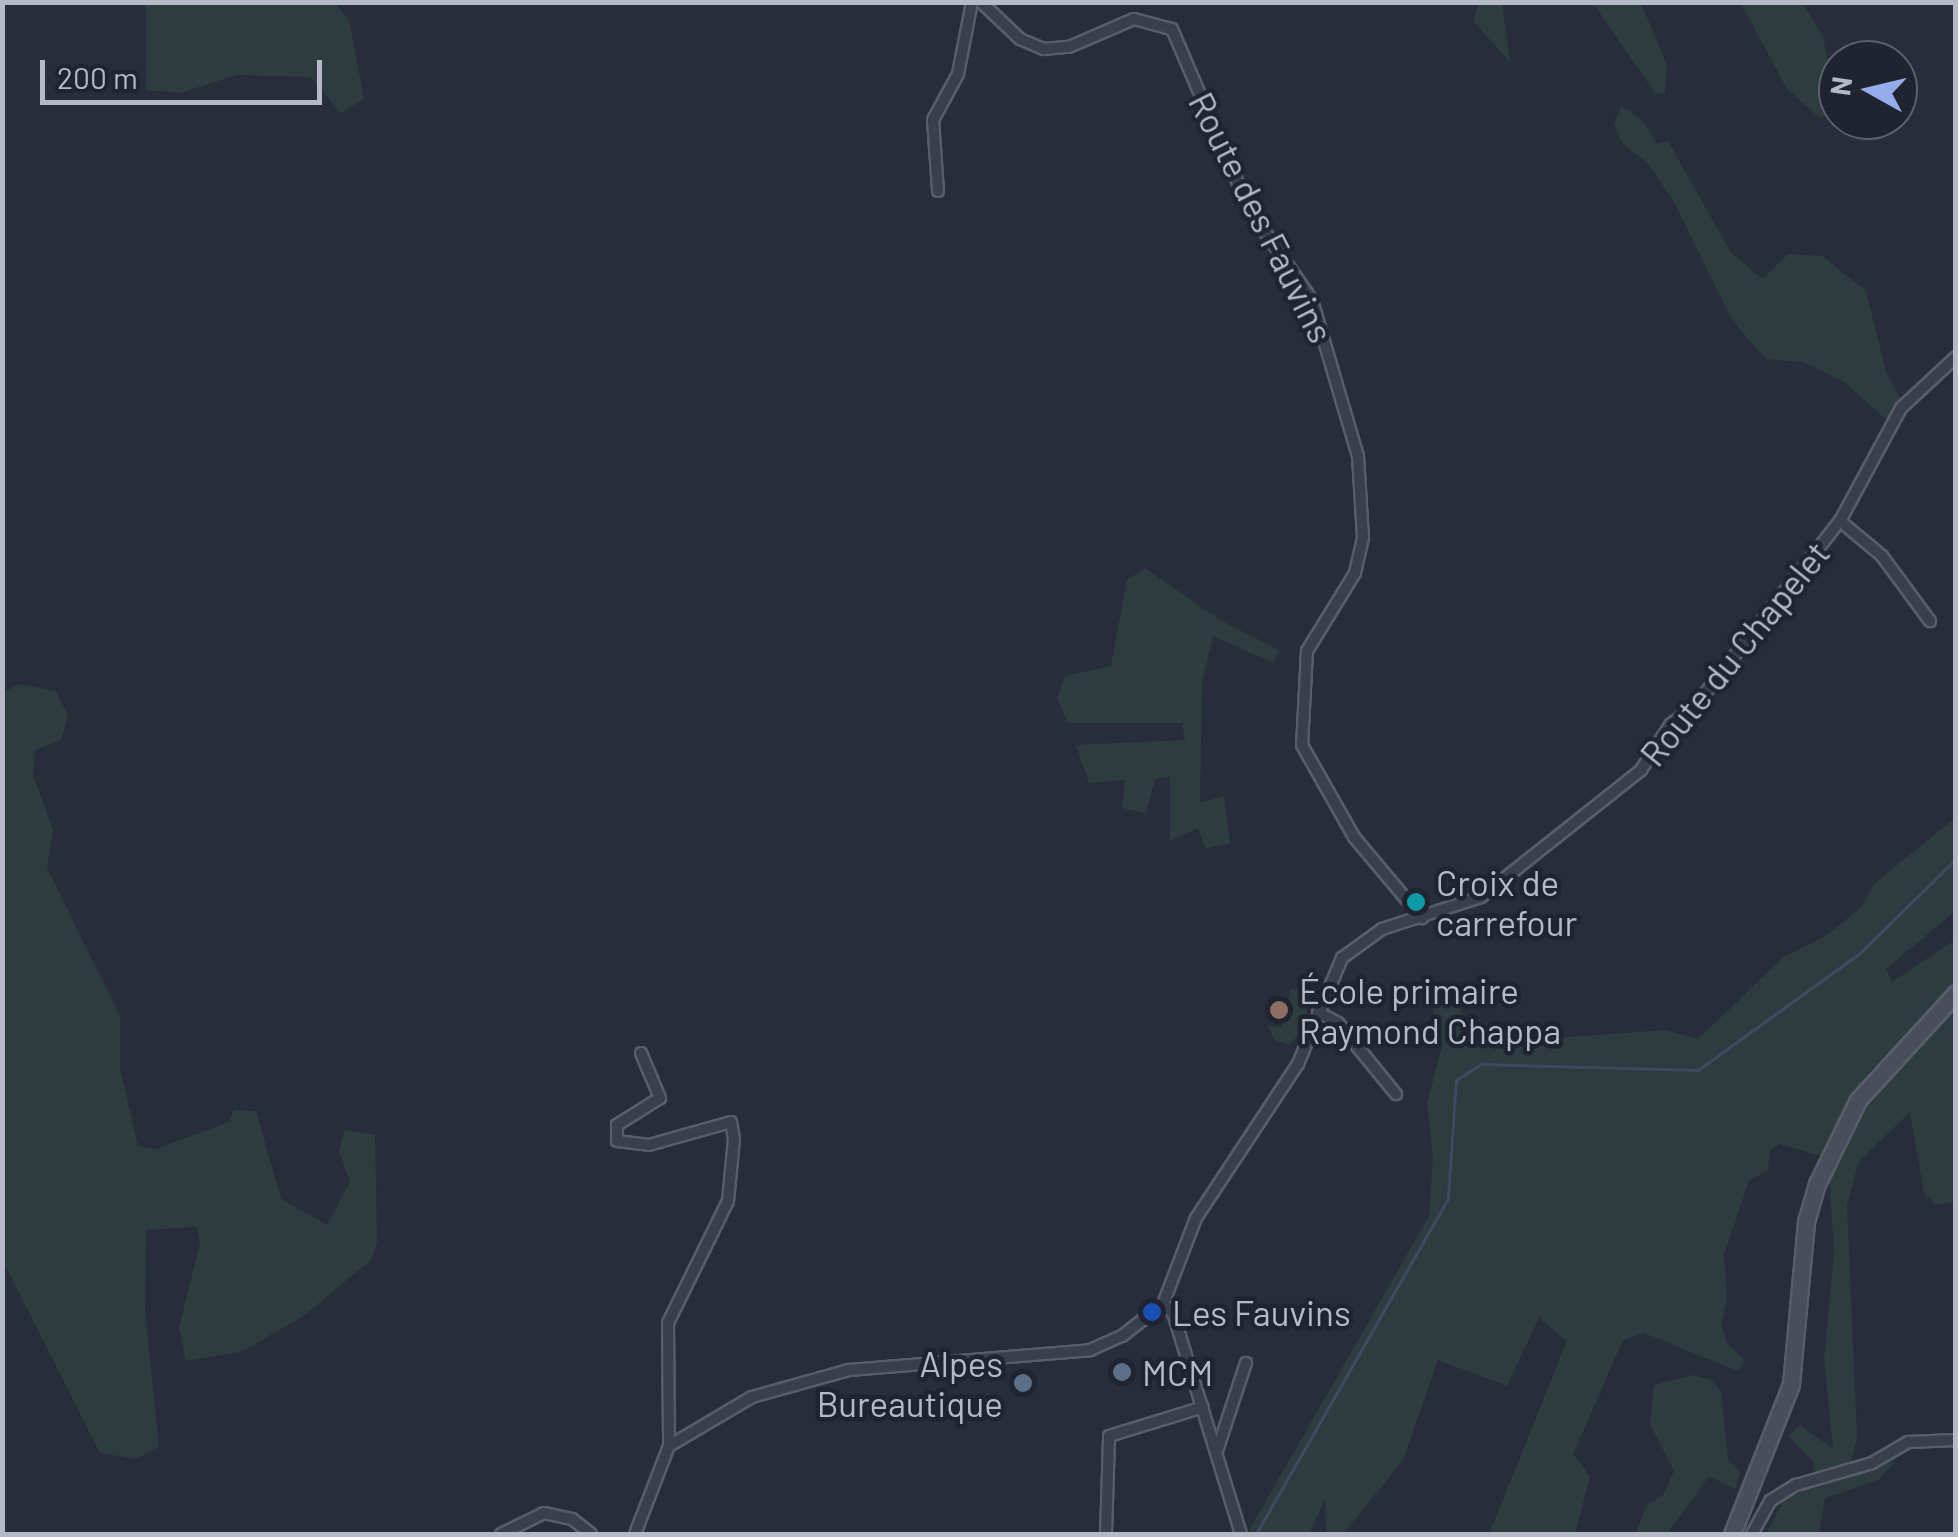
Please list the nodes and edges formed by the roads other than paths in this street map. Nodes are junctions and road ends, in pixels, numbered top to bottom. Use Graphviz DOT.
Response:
graph roads {
  1 [pos="972,2"];
  2 [pos="981,2"];
  3 [pos="938,191"];
  4 [pos="1956,357"];
  5 [pos="1840,521"];
  6 [pos="1930,621"];
  7 [pos="1422,918"];
  8 [pos="1956,993"];
  9 [pos="1318,1012"];
  10 [pos="641,1053"];
  11 [pos="1396,1094"];
  12 [pos="1163,1304"];
  13 [pos="1246,1362"];
  14 [pos="1203,1407"];
  15 [pos="1956,1440"];
  16 [pos="670,1446"];
  17 [pos="1216,1452"];
  18 [pos="501,1534"];
  19 [pos="592,1534"];
  20 [pos="635,1534"];
  21 [pos="1106,1534"];
  22 [pos="1241,1534"];
  23 [pos="1732,1534"];
  24 [pos="1752,1534"];
  1 -- 3 [label="street"];
  2 -- 7 [label="street, Route des Fauvins"];
  4 -- 5 [label="street, Route du Chapelet"];
  5 -- 6 [label="street"];
  5 -- 7 [label="street, Route du Chapelet"];
  7 -- 9 [label="street"];
  8 -- 23 [label="street"];
  9 -- 11 [label="street"];
  9 -- 12 [label="street"];
  10 -- 16 [label="street"];
  12 -- 14 [label="street"];
  12 -- 16 [label="street"];
  13 -- 17 [label="street"];
  14 -- 17 [label="street"];
  14 -- 21 [label="street"];
  15 -- 24 [label="street"];
  16 -- 20 [label="street"];
  17 -- 22 [label="street"];
  18 -- 19 [label="street"];
}
